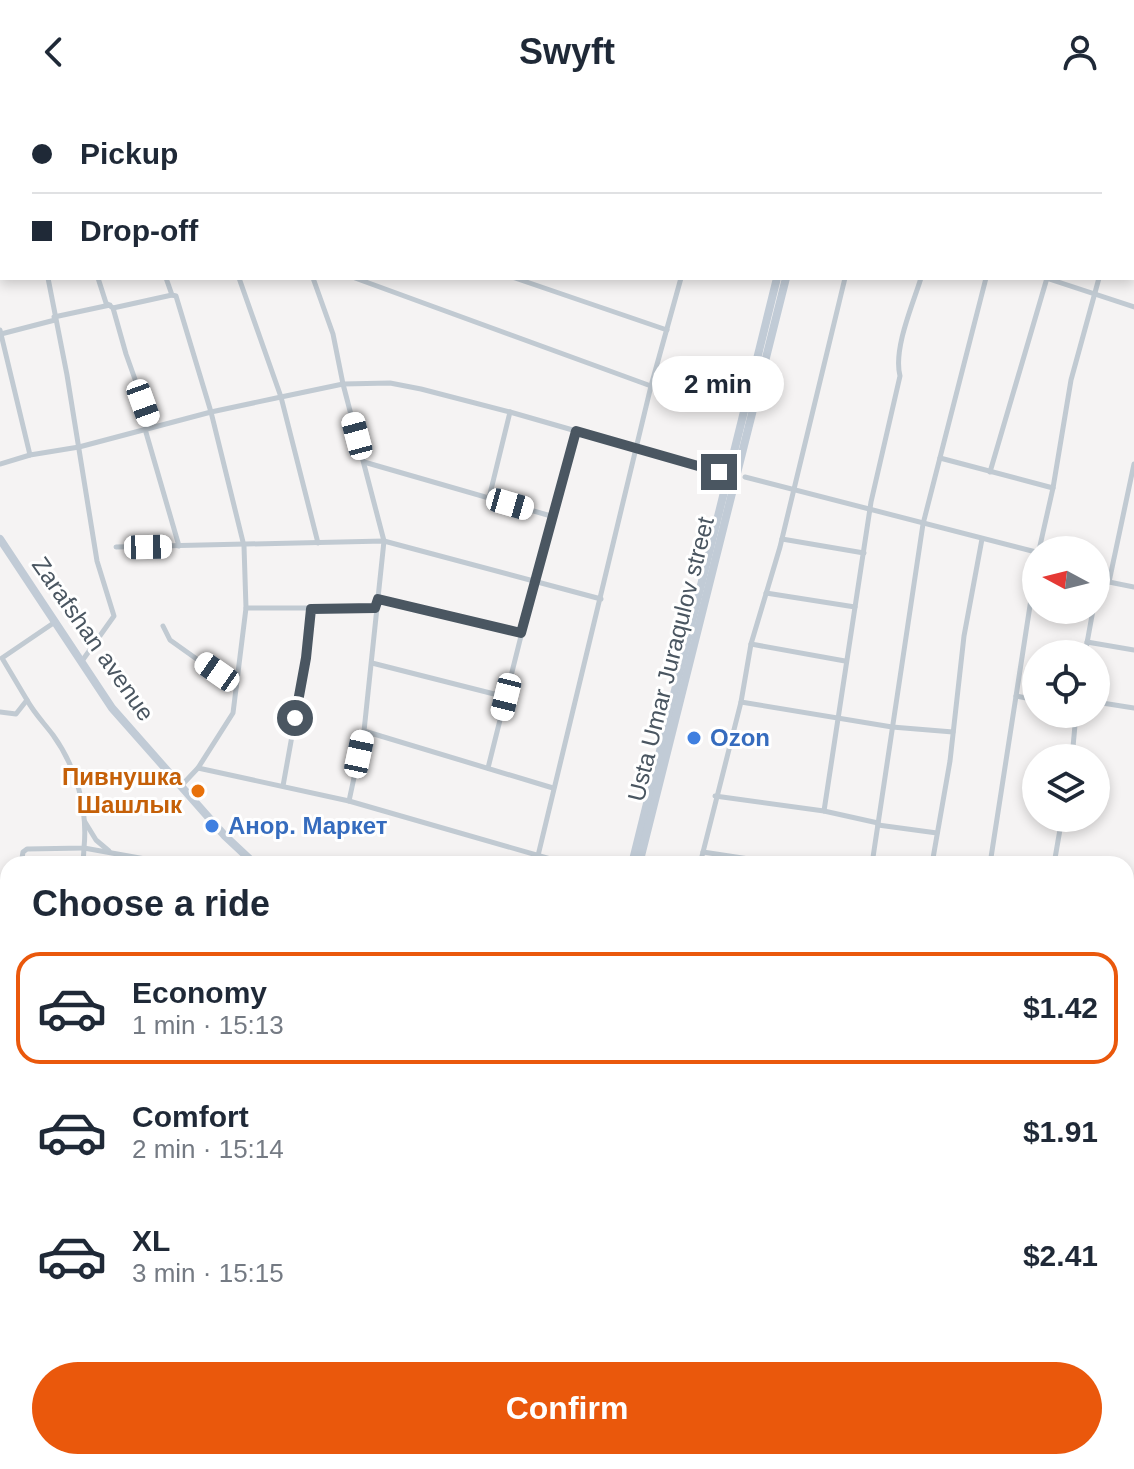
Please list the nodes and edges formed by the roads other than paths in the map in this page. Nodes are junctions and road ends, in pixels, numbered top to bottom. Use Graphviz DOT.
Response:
graph roads {
  1 [pos="48,280"];
  2 [pos="99,280"];
  3 [pos="167,280"];
  4 [pos="240,280"];
  5 [pos="314,280"];
  6 [pos="360,280"];
  7 [pos="521,280"];
  8 [pos="680,280"];
  9 [pos="777,280"];
  10 [pos="785,280"];
  11 [pos="845,280"];
  12 [pos="920,280"];
  13 [pos="985,280"];
  14 [pos="1045,280"];
  15 [pos="1053,280"];
  16 [pos="1099,280"];
  17 [pos="1096,293"];
  18 [pos="172,295"];
  19 [pos="111,307"];
  20 [pos="1134,307"];
  21 [pos="54,319"];
  22 [pos="667,330"];
  23 [pos="1,332"];
  24 [pos="343,384"];
  25 [pos="651,386"];
  26 [pos="281,397"];
  27 [pos="211,412"];
  28 [pos="510,412"];
  29 [pos="149,428"];
  30 [pos="576,431"];
  31 [pos="79,447"];
  32 [pos="638,447"];
  33 [pos="30,455"];
  34 [pos="940,458"];
  35 [pos="363,462"];
  36 [pos="0,464"];
  37 [pos="1134,464"];
  38 [pos="719,472"];
  39 [pos="990,472"];
  40 [pos="745,477"];
  41 [pos="1053,488"];
  42 [pos="793,490"];
  43 [pos="489,498"];
  44 [pos="870,508"];
  45 [pos="551,516"];
  46 [pos="1124,516"];
  47 [pos="1134,518"];
  48 [pos="923,524"];
  49 [pos="1041,536"];
  50 [pos="0,539"];
  51 [pos="782,539"];
  52 [pos="982,539"];
  53 [pos="384,541"];
  54 [pos="318,543"];
  55 [pos="179,546"];
  56 [pos="244,546"];
  57 [pos="116,547"];
  58 [pos="1022,548"];
  59 [pos="864,553"];
  60 [pos="1110,578"];
  61 [pos="1110,582"];
  62 [pos="536,583"];
  63 [pos="1134,587"];
  64 [pos="766,593"];
  65 [pos="378,599"];
  66 [pos="601,599"];
  67 [pos="855,607"];
  68 [pos="246,608"];
  69 [pos="375,608"];
  70 [pos="311,609"];
  71 [pos="55,622"];
  72 [pos="1027,624"];
  73 [pos="163,626"];
  74 [pos="521,633"];
  75 [pos="751,644"];
  76 [pos="1110,646"];
  77 [pos="1134,650"];
  78 [pos="1,657"];
  79 [pos="846,661"];
  80 [pos="81,662"];
  81 [pos="372,663"];
  82 [pos="236,687"];
  83 [pos="1016,696"];
  84 [pos="506,697"];
  85 [pos="1022,697"];
  86 [pos="27,700"];
  87 [pos="741,702"];
  88 [pos="1110,704"];
  89 [pos="1134,708"];
  90 [pos="0,712"];
  91 [pos="837,717"];
  92 [pos="892,727"];
  93 [pos="364,731"];
  94 [pos="953,732"];
  95 [pos="198,768"];
  96 [pos="488,768"];
  97 [pos="283,786"];
  98 [pos="180,787"];
  99 [pos="553,788"];
  100 [pos="715,796"];
  101 [pos="349,801"];
  102 [pos="824,811"];
  103 [pos="85,821"];
  104 [pos="878,824"];
  105 [pos="1060,832"];
  106 [pos="937,833"];
  107 [pos="84,848"];
  108 [pos="110,852"];
  109 [pos="703,852"];
  110 [pos="22,856"];
  111 [pos="84,856"];
  112 [pos="131,856"];
  113 [pos="246,856"];
  114 [pos="539,856"];
  115 [pos="634,856"];
  116 [pos="641,856"];
  117 [pos="702,856"];
  118 [pos="729,856"];
  119 [pos="873,856"];
  120 [pos="933,856"];
  121 [pos="991,856"];
  122 [pos="1055,856"];
  1 -- 21 [label="street"];
  2 -- 19 [label="street"];
  3 -- 18 [label="street"];
  4 -- 26 [label="street"];
  5 -- 24 [label="street"];
  6 -- 25 [label="street"];
  7 -- 22 [label="street"];
  8 -- 22 [label="street"];
  9 -- 115 [label="main road, Usta Umar Juraqulov street"];
  10 -- 116 [label="main road, Usta Umar Juraqulov street"];
  11 -- 42 [label="street"];
  12 -- 44 [label="street"];
  13 -- 34 [label="street"];
  14 -- 39 [label="street"];
  15 -- 17 [label="street"];
  16 -- 17 [label="street"];
  17 -- 20 [label="street"];
  17 -- 41 [label="street"];
  18 -- 19 [label="street"];
  18 -- 27 [label="street"];
  19 -- 21 [label="street"];
  19 -- 29 [label="street"];
  21 -- 23 [label="street"];
  21 -- 31 [label="street"];
  22 -- 25 [label="street"];
  23 -- 33 [label="street"];
  24 -- 26 [label="street"];
  24 -- 28 [label="street"];
  24 -- 35 [label="street"];
  25 -- 32 [label="street"];
  26 -- 27 [label="street"];
  26 -- 54 [label="street"];
  27 -- 29 [label="street"];
  27 -- 56 [label="street"];
  28 -- 30 [label="street"];
  28 -- 43 [label="street"];
  29 -- 31 [label="street"];
  29 -- 55 [label="street"];
  30 -- 32 [label="street"];
  30 -- 45 [label="street"];
  31 -- 33 [label="street"];
  31 -- 80 [label="street"];
  32 -- 38 [label="street"];
  32 -- 66 [label="street"];
  33 -- 36 [label="street"];
  34 -- 39 [label="street"];
  34 -- 48 [label="street"];
  35 -- 43 [label="street"];
  35 -- 53 [label="street"];
  37 -- 46 [label="street"];
  39 -- 41 [label="street"];
  40 -- 42 [label="street"];
  41 -- 49 [label="street"];
  42 -- 44 [label="street"];
  42 -- 51 [label="street"];
  43 -- 45 [label="street"];
  44 -- 48 [label="street"];
  44 -- 59 [label="street"];
  45 -- 62 [label="street"];
  46 -- 47 [label="street"];
  46 -- 60 [label="street"];
  48 -- 52 [label="street"];
  48 -- 92 [label="street"];
  50 -- 71 [label="main road, Zarafshan avenue"];
  51 -- 59 [label="street"];
  51 -- 64 [label="street"];
  52 -- 58 [label="street"];
  52 -- 94 [label="street"];
  53 -- 54 [label="street"];
  53 -- 62 [label="street"];
  53 -- 65 [label="street"];
  54 -- 56 [label="street"];
  55 -- 56 [label="street"];
  55 -- 57 [label="street"];
  56 -- 68 [label="street"];
  59 -- 67 [label="street"];
  61 -- 63 [label="street"];
  62 -- 66 [label="street"];
  62 -- 74 [label="street"];
  64 -- 67 [label="street"];
  64 -- 75 [label="street"];
  65 -- 69 [label="street"];
  65 -- 74 [label="street"];
  66 -- 99 [label="street"];
  67 -- 79 [label="street"];
  68 -- 70 [label="street"];
  68 -- 82 [label="street"];
  69 -- 70 [label="street"];
  69 -- 81 [label="street"];
  70 -- 97 [label="street"];
  71 -- 78 [label="street"];
  71 -- 80 [label="main road, Zarafshan avenue"];
  72 -- 83 [label="street"];
  73 -- 82 [label="street"];
  74 -- 84 [label="street"];
  75 -- 79 [label="street"];
  75 -- 87 [label="street"];
  76 -- 77 [label="street"];
  78 -- 86 [label="street"];
  79 -- 91 [label="street"];
  80 -- 98 [label="main road, Zarafshan avenue"];
  81 -- 84 [label="street"];
  81 -- 93 [label="street"];
  82 -- 95 [label="street"];
  83 -- 85 [label="street"];
  83 -- 121 [label="street"];
  84 -- 96 [label="street"];
  86 -- 90 [label="street"];
  86 -- 103 [label="street"];
  87 -- 91 [label="street"];
  87 -- 100 [label="street"];
  88 -- 89 [label="street"];
  91 -- 92 [label="street"];
  91 -- 102 [label="street"];
  92 -- 94 [label="street"];
  92 -- 104 [label="street"];
  93 -- 96 [label="street"];
  93 -- 101 [label="street"];
  94 -- 106 [label="street"];
  95 -- 97 [label="street"];
  95 -- 98 [label="street"];
  96 -- 99 [label="street"];
  97 -- 101 [label="street"];
  98 -- 113 [label="main road, Zarafshan avenue"];
  99 -- 114 [label="street"];
  100 -- 102 [label="street"];
  100 -- 109 [label="street"];
  101 -- 114 [label="street"];
  102 -- 104 [label="street"];
  103 -- 107 [label="street"];
  103 -- 108 [label="street"];
  104 -- 106 [label="street"];
  104 -- 119 [label="street"];
  105 -- 122 [label="street"];
  106 -- 120 [label="street"];
  107 -- 108 [label="street"];
  107 -- 110 [label="street"];
  107 -- 111 [label="street"];
  108 -- 112 [label="street"];
  109 -- 117 [label="street"];
  109 -- 118 [label="street"];
}
